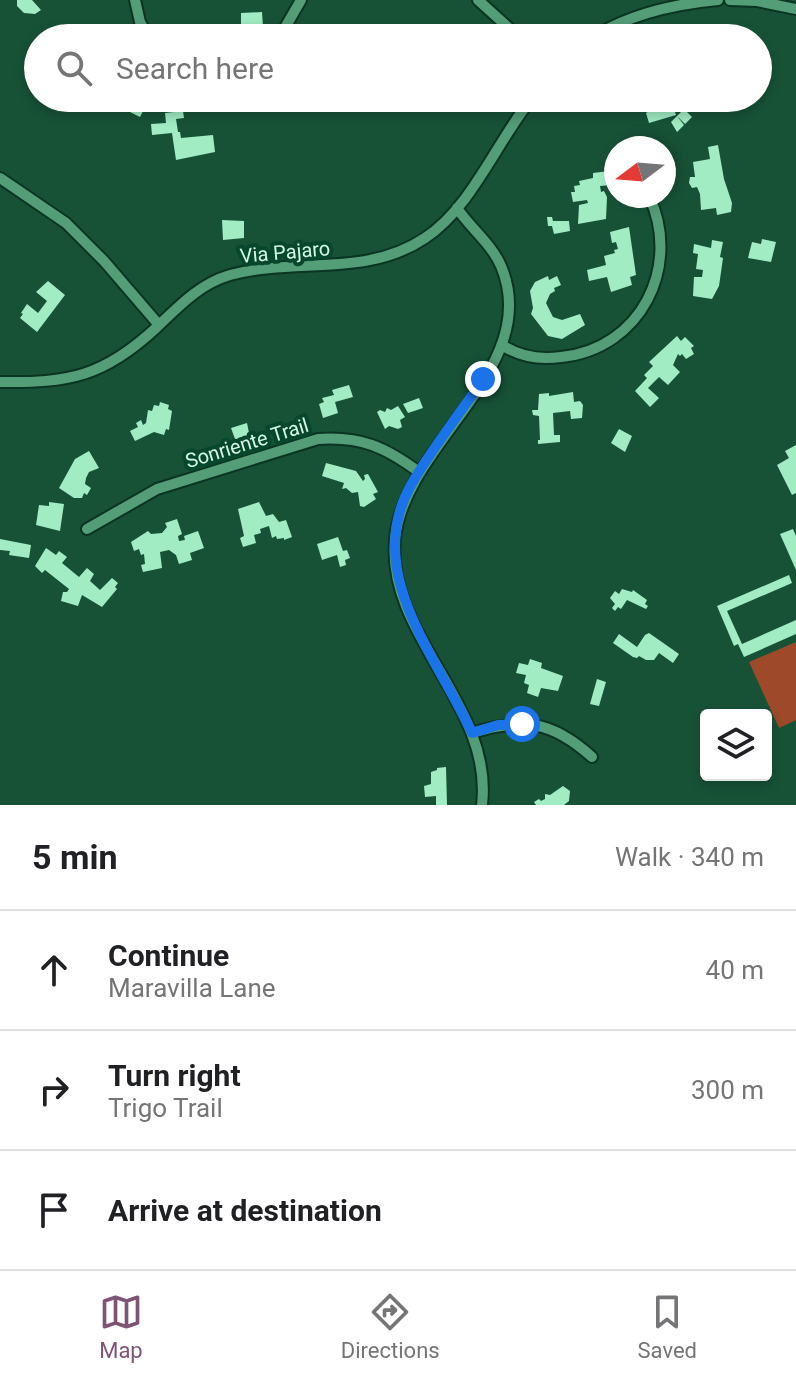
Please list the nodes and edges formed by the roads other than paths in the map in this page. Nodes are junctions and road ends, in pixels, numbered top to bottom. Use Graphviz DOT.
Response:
graph roads {
  1 [pos="135,0"];
  2 [pos="301,0"];
  3 [pos="478,0"];
  4 [pos="718,0"];
  5 [pos="730,0"];
  6 [pos="682,2"];
  7 [pos="796,9"];
  8 [pos="141,24"];
  9 [pos="287,24"];
  10 [pos="505,24"];
  11 [pos="619,24"];
  12 [pos="522,112"];
  13 [pos="0,178"];
  14 [pos="457,208"];
  15 [pos="653,208"];
  16 [pos="159,325"];
  17 [pos="502,345"];
  18 [pos="0,382"];
  19 [pos="419,472"];
  20 [pos="87,529"];
  21 [pos="472,733"];
  22 [pos="592,757"];
  23 [pos="482,805"];
  1 -- 8 [label="street"];
  2 -- 9 [label="street"];
  3 -- 10 [label="street"];
  4 -- 6 [label="street"];
  5 -- 7 [label="street"];
  6 -- 11 [label="street"];
  12 -- 14 [label="street, Via Pajaro"];
  13 -- 16 [label="street"];
  14 -- 16 [label="street, Via Pajaro"];
  14 -- 17 [label="street"];
  15 -- 17 [label="street"];
  16 -- 18 [label="street, Via Pajaro"];
  17 -- 19 [label="street"];
  19 -- 20 [label="street, Sonriente Trail"];
  19 -- 21 [label="street"];
  21 -- 22 [label="street"];
  21 -- 23 [label="street"];
}
